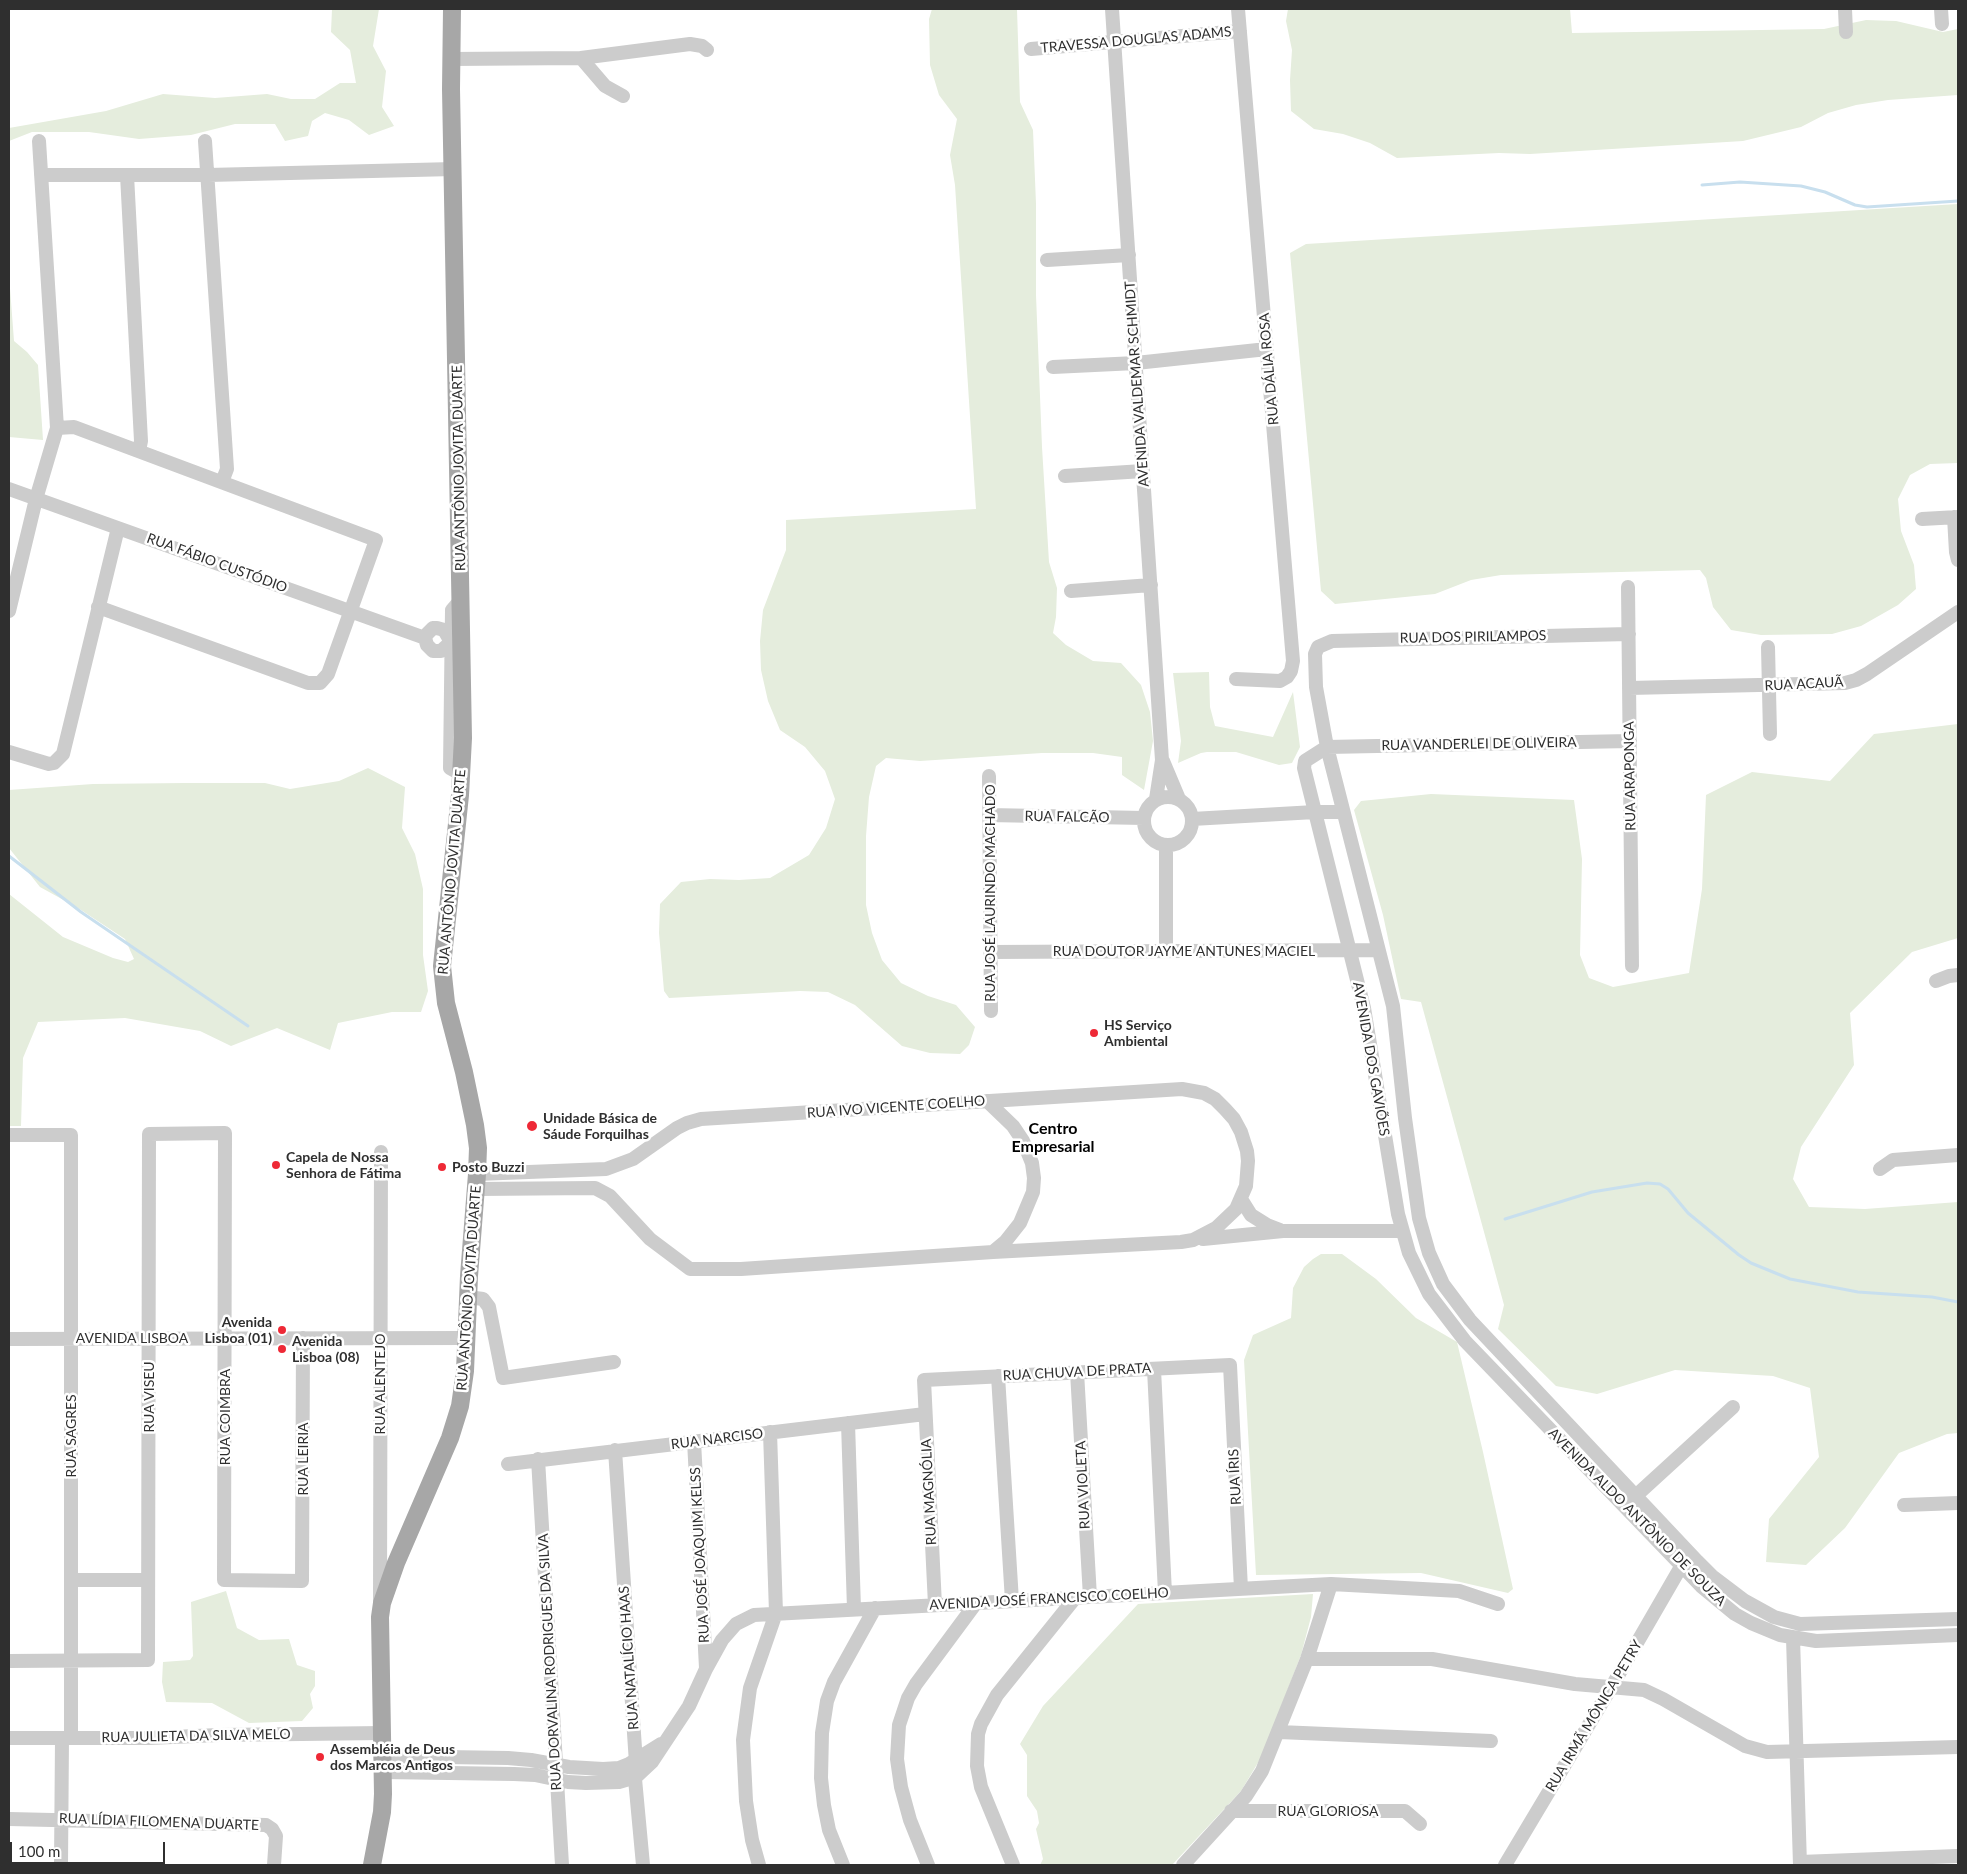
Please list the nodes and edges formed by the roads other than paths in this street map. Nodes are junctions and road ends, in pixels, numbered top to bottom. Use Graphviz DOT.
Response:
graph roads {
  1 [pos="452,9"];
  2 [pos="1112,9"];
  3 [pos="1238,9"];
  4 [pos="1845,9"];
  5 [pos="1941,9"];
  6 [pos="1942,24"];
  7 [pos="1240,31"];
  8 [pos="1846,32"];
  9 [pos="1114,42"];
  10 [pos="1031,49"];
  11 [pos="707,50"];
  12 [pos="581,58"];
  13 [pos="451,59"];
  14 [pos="623,96"];
  15 [pos="205,140"];
  16 [pos="39,141"];
  17 [pos="454,169"];
  18 [pos="41,175"];
  19 [pos="127,175"];
  20 [pos="208,175"];
  21 [pos="1129,255"];
  22 [pos="1047,260"];
  23 [pos="1267,349"];
  24 [pos="1136,363"];
  25 [pos="1053,367"];
  26 [pos="57,428"];
  27 [pos="139,451"];
  28 [pos="1143,470"];
  29 [pos="1064,476"];
  30 [pos="222,482"];
  31 [pos="9,489"];
  32 [pos="36,499"];
  33 [pos="1956,517"];
  34 [pos="1922,519"];
  35 [pos="118,528"];
  36 [pos="1958,560"];
  37 [pos="1151,585"];
  38 [pos="1628,587"];
  39 [pos="1071,591"];
  40 [pos="462,599"];
  41 [pos="98,607"];
  42 [pos="350,611"];
  43 [pos="9,612"];
  44 [pos="1958,612"];
  45 [pos="1629,634"];
  46 [pos="451,642"];
  47 [pos="1318,647"];
  48 [pos="1768,647"];
  49 [pos="1236,678"];
  50 [pos="1769,686"];
  51 [pos="1629,688"];
  52 [pos="1770,734"];
  53 [pos="1630,741"];
  54 [pos="1327,747"];
  55 [pos="9,752"];
  56 [pos="1162,760"];
  57 [pos="461,774"];
  58 [pos="989,776"];
  59 [pos="1156,799"];
  60 [pos="1179,799"];
  61 [pos="1315,812"];
  62 [pos="1343,812"];
  63 [pos="989,815"];
  64 [pos="1144,818"];
  65 [pos="1192,819"];
  66 [pos="1166,845"];
  67 [pos="1350,950"];
  68 [pos="1378,950"];
  69 [pos="1166,951"];
  70 [pos="990,952"];
  71 [pos="1632,966"];
  72 [pos="1958,975"];
  73 [pos="1936,981"];
  74 [pos="991,1011"];
  75 [pos="987,1101"];
  76 [pos="1405,1118"];
  77 [pos="1382,1120"];
  78 [pos="149,1134"];
  79 [pos="9,1135"];
  80 [pos="381,1152"];
  81 [pos="1958,1155"];
  82 [pos="1880,1169"];
  83 [pos="606,1170"];
  84 [pos="477,1182"];
  85 [pos="605,1192"];
  86 [pos="1241,1199"];
  87 [pos="1283,1231"];
  88 [pos="1402,1231"];
  89 [pos="1193,1240"];
  90 [pos="993,1252"];
  91 [pos="1443,1284"];
  92 [pos="1429,1294"];
  93 [pos="468,1297"];
  94 [pos="1477,1327"];
  95 [pos="9,1338"];
  96 [pos="71,1338"];
  97 [pos="149,1338"];
  98 [pos="225,1338"];
  99 [pos="303,1338"];
  100 [pos="380,1338"];
  101 [pos="466,1338"];
  102 [pos="1464,1341"];
  103 [pos="614,1362"];
  104 [pos="1230,1365"];
  105 [pos="1154,1369"];
  106 [pos="1077,1372"];
  107 [pos="998,1376"];
  108 [pos="924,1380"];
  109 [pos="1733,1407"];
  110 [pos="925,1414"];
  111 [pos="848,1423"];
  112 [pos="770,1432"];
  113 [pos="694,1441"];
  114 [pos="615,1450"];
  115 [pos="538,1459"];
  116 [pos="508,1464"];
  117 [pos="1630,1501"];
  118 [pos="1958,1503"];
  119 [pos="1904,1505"];
  120 [pos="380,1544"];
  121 [pos="404,1545"];
  122 [pos="1682,1565"];
  123 [pos="71,1580"];
  124 [pos="148,1580"];
  125 [pos="224,1580"];
  126 [pos="1330,1584"];
  127 [pos="1241,1589"];
  128 [pos="1164,1593"];
  129 [pos="1090,1597"];
  130 [pos="1075,1598"];
  131 [pos="1012,1601"];
  132 [pos="976,1603"];
  133 [pos="1498,1604"];
  134 [pos="935,1605"];
  135 [pos="875,1608"];
  136 [pos="854,1609"];
  137 [pos="776,1613"];
  138 [pos="380,1617"];
  139 [pos="1958,1619"];
  140 [pos="1958,1635"];
  141 [pos="1793,1638"];
  142 [pos="1307,1659"];
  143 [pos="71,1660"];
  144 [pos="9,1661"];
  145 [pos="706,1669"];
  146 [pos="1612,1686"];
  147 [pos="1279,1732"];
  148 [pos="383,1733"];
  149 [pos="9,1738"];
  150 [pos="66,1738"];
  151 [pos="666,1741"];
  152 [pos="1491,1741"];
  153 [pos="1958,1747"];
  154 [pos="1797,1753"];
  155 [pos="635,1760"];
  156 [pos="383,1764"];
  157 [pos="556,1764"];
  158 [pos="635,1777"];
  159 [pos="557,1780"];
  160 [pos="1232,1811"];
  161 [pos="9,1819"];
  162 [pos="62,1819"];
  163 [pos="1420,1824"];
  164 [pos="1958,1856"];
  165 [pos="1800,1864"];
  166 [pos="61,1865"];
  167 [pos="274,1865"];
  168 [pos="372,1865"];
  169 [pos="562,1865"];
  170 [pos="643,1865"];
  171 [pos="759,1865"];
  172 [pos="843,1865"];
  173 [pos="928,1865"];
  174 [pos="1013,1865"];
  175 [pos="1182,1865"];
  176 [pos="1505,1865"];
  1 -- 13 [label="main road, RUA ANTÔNIO JOVITA DUARTE"];
  2 -- 9 [label="street, AVENIDA VALDEMAR SCHMIDT"];
  3 -- 7 [label="street, RUA DÁLIA ROSA"];
  4 -- 8 [label="street"];
  5 -- 6 [label="street"];
  7 -- 9 [label="street, TRAVESSA DOUGLAS ADAMS"];
  7 -- 23 [label="street, RUA DÁLIA ROSA"];
  9 -- 10 [label="street, TRAVESSA DOUGLAS ADAMS"];
  9 -- 21 [label="street, AVENIDA VALDEMAR SCHMIDT"];
  11 -- 12 [label="street"];
  12 -- 13 [label="street"];
  12 -- 14 [label="street"];
  13 -- 17 [label="main road, RUA ANTÔNIO JOVITA DUARTE"];
  15 -- 20 [label="street"];
  16 -- 18 [label="street"];
  17 -- 20 [label="street"];
  17 -- 40 [label="main road, RUA ANTÔNIO JOVITA DUARTE"];
  18 -- 19 [label="street"];
  18 -- 26 [label="street"];
  19 -- 20 [label="street"];
  19 -- 27 [label="street"];
  20 -- 30 [label="street"];
  21 -- 22 [label="street"];
  21 -- 24 [label="street, AVENIDA VALDEMAR SCHMIDT"];
  23 -- 24 [label="street"];
  23 -- 49 [label="street, RUA DÁLIA ROSA"];
  24 -- 25 [label="street"];
  24 -- 28 [label="street, AVENIDA VALDEMAR SCHMIDT"];
  26 -- 27 [label="street"];
  26 -- 32 [label="street"];
  27 -- 30 [label="street"];
  28 -- 29 [label="street"];
  28 -- 37 [label="street, AVENIDA VALDEMAR SCHMIDT"];
  30 -- 42 [label="street"];
  31 -- 32 [label="street, RUA FÁBIO CUSTÓDIO"];
  32 -- 35 [label="street, RUA FÁBIO CUSTÓDIO"];
  32 -- 43 [label="street"];
  33 -- 34 [label="street"];
  33 -- 36 [label="street"];
  35 -- 41 [label="street"];
  35 -- 42 [label="street, RUA FÁBIO CUSTÓDIO"];
  37 -- 39 [label="street"];
  37 -- 56 [label="street, AVENIDA VALDEMAR SCHMIDT"];
  38 -- 45 [label="street, RUA ARAPONGA"];
  40 -- 46 [label="street"];
  40 -- 57 [label="main road, RUA ANTÔNIO JOVITA DUARTE"];
  41 -- 42 [label="street"];
  41 -- 55 [label="street"];
  42 -- 46 [label="street, RUA FÁBIO CUSTÓDIO"];
  44 -- 50 [label="street, RUA ACAUÃ"];
  45 -- 47 [label="street, RUA DOS PIRILAMPOS"];
  45 -- 51 [label="street, RUA ARAPONGA"];
  46 -- 57 [label="street"];
  47 -- 54 [label="street, AVENIDA DOS GAVIÕES"];
  48 -- 50 [label="street"];
  50 -- 51 [label="street, RUA ACAUÃ"];
  50 -- 52 [label="street"];
  51 -- 53 [label="street, RUA ARAPONGA"];
  53 -- 54 [label="street, RUA VANDERLEI DE OLIVEIRA"];
  53 -- 71 [label="street, RUA ARAPONGA"];
  54 -- 61 [label="street, AVENIDA DOS GAVIÕES"];
  54 -- 62 [label="street, AVENIDA DOS GAVIÕES"];
  56 -- 59 [label="street"];
  56 -- 60 [label="street"];
  57 -- 84 [label="main road, RUA ANTÔNIO JOVITA DUARTE"];
  58 -- 63 [label="street, RUA JOSÉ LAURINDO MACHADO"];
  59 -- 60 [label="street"];
  59 -- 64 [label="street"];
  60 -- 65 [label="street"];
  61 -- 62 [label="street"];
  61 -- 65 [label="street"];
  61 -- 67 [label="street, AVENIDA DOS GAVIÕES"];
  62 -- 68 [label="street, AVENIDA DOS GAVIÕES"];
  63 -- 64 [label="street, RUA FALCÃO"];
  63 -- 70 [label="street, RUA JOSÉ LAURINDO MACHADO"];
  64 -- 66 [label="street"];
  65 -- 66 [label="street"];
  66 -- 69 [label="street"];
  67 -- 68 [label="street, RUA DOUTOR JAYME ANTUNES MACIEL"];
  67 -- 69 [label="street, RUA DOUTOR JAYME ANTUNES MACIEL"];
  67 -- 77 [label="street, AVENIDA DOS GAVIÕES"];
  68 -- 76 [label="street, AVENIDA DOS GAVIÕES"];
  69 -- 70 [label="street, RUA DOUTOR JAYME ANTUNES MACIEL"];
  70 -- 74 [label="street, RUA JOSÉ LAURINDO MACHADO"];
  72 -- 73 [label="street"];
  75 -- 83 [label="street, RUA IVO VICENTE COELHO"];
  75 -- 86 [label="street, RUA IVO VICENTE COELHO"];
  75 -- 90 [label="street"];
  76 -- 77 [label="street"];
  76 -- 91 [label="street, AVENIDA DOS GAVIÕES"];
  77 -- 88 [label="street, AVENIDA DOS GAVIÕES"];
  78 -- 97 [label="street, RUA VISEU"];
  78 -- 98 [label="street, RUA COIMBRA"];
  79 -- 96 [label="street, RUA SAGRES"];
  80 -- 100 [label="street, RUA ALENTEJO"];
  81 -- 82 [label="street"];
  83 -- 84 [label="street, RUA IVO VICENTE COELHO"];
  83 -- 85 [label="street"];
  84 -- 85 [label="street"];
  84 -- 93 [label="main road, RUA ANTÔNIO JOVITA DUARTE"];
  85 -- 90 [label="street, RUA IVO VICENTE COELHO"];
  86 -- 87 [label="street, RUA IVO VICENTE COELHO"];
  86 -- 89 [label="street, RUA IVO VICENTE COELHO"];
  87 -- 88 [label="street, RUA IVO VICENTE COELHO"];
  87 -- 89 [label="street, RUA IVO VICENTE COELHO"];
  88 -- 92 [label="street, AVENIDA DOS GAVIÕES"];
  89 -- 90 [label="street, RUA IVO VICENTE COELHO"];
  91 -- 92 [label="street"];
  91 -- 94 [label="street, AVENIDA DOS GAVIÕES"];
  92 -- 102 [label="street, AVENIDA DOS GAVIÕES"];
  93 -- 101 [label="main road, RUA ANTÔNIO JOVITA DUARTE"];
  93 -- 103 [label="street"];
  94 -- 117 [label="street, AVENIDA ALDO ANTÔNIO DE SOUZA"];
  95 -- 96 [label="street, AVENIDA LISBOA"];
  96 -- 97 [label="street, AVENIDA LISBOA"];
  96 -- 123 [label="street, RUA SAGRES"];
  97 -- 98 [label="street, AVENIDA LISBOA"];
  97 -- 124 [label="street, RUA VISEU"];
  98 -- 99 [label="street, AVENIDA LISBOA"];
  98 -- 125 [label="street, RUA COIMBRA"];
  99 -- 100 [label="street, AVENIDA LISBOA"];
  99 -- 125 [label="street, RUA LEIRIA"];
  100 -- 101 [label="street, AVENIDA LISBOA"];
  100 -- 120 [label="street, RUA ALENTEJO"];
  101 -- 121 [label="main road, RUA ANTÔNIO JOVITA DUARTE"];
  102 -- 117 [label="street, AVENIDA ALDO ANTÔNIO DE SOUZA"];
  104 -- 105 [label="street, RUA CHUVA DE PRATA"];
  104 -- 127 [label="street, RUA ÍRIS"];
  105 -- 106 [label="street, RUA CHUVA DE PRATA"];
  105 -- 128 [label="street"];
  106 -- 107 [label="street, RUA CHUVA DE PRATA"];
  106 -- 129 [label="street, RUA VIOLETA"];
  107 -- 108 [label="street, RUA CHUVA DE PRATA"];
  107 -- 131 [label="street"];
  108 -- 110 [label="street, RUA MAGNÓLIA"];
  109 -- 117 [label="street"];
  110 -- 111 [label="street, RUA NARCISO"];
  110 -- 134 [label="street, RUA MAGNÓLIA"];
  111 -- 112 [label="street, RUA NARCISO"];
  111 -- 136 [label="street"];
  112 -- 113 [label="street, RUA NARCISO"];
  112 -- 137 [label="street"];
  113 -- 114 [label="street, RUA NARCISO"];
  113 -- 145 [label="street, RUA JOSÉ JOAQUIM KELSS"];
  114 -- 115 [label="street, RUA NARCISO"];
  114 -- 155 [label="street, RUA NATALÍCIO HAAS"];
  115 -- 116 [label="street, RUA NARCISO"];
  115 -- 157 [label="street, RUA DORVALINA RODRIGUES DA SILVA"];
  117 -- 122 [label="street, AVENIDA ALDO ANTÔNIO DE SOUZA"];
  117 -- 139 [label="street, AVENIDA ALDO ANTÔNIO DE SOUZA"];
  118 -- 119 [label="street"];
  120 -- 121 [label="street"];
  120 -- 138 [label="street, RUA ALENTEJO"];
  121 -- 138 [label="main road, RUA ANTÔNIO JOVITA DUARTE"];
  122 -- 141 [label="street, AVENIDA ALDO ANTÔNIO DE SOUZA"];
  122 -- 146 [label="street, RUA IRMÃ MÔNICA PETRY"];
  123 -- 124 [label="street"];
  123 -- 143 [label="street, RUA SAGRES"];
  124 -- 143 [label="street, RUA VISEU"];
  126 -- 127 [label="street, AVENIDA JOSÉ FRANCISCO COELHO"];
  126 -- 133 [label="street, AVENIDA JOSÉ FRANCISCO COELHO"];
  126 -- 142 [label="street"];
  127 -- 128 [label="street, AVENIDA JOSÉ FRANCISCO COELHO"];
  128 -- 129 [label="street, AVENIDA JOSÉ FRANCISCO COELHO"];
  129 -- 130 [label="street, AVENIDA JOSÉ FRANCISCO COELHO"];
  130 -- 131 [label="street, AVENIDA JOSÉ FRANCISCO COELHO"];
  130 -- 174 [label="street"];
  131 -- 132 [label="street, AVENIDA JOSÉ FRANCISCO COELHO"];
  132 -- 134 [label="street, AVENIDA JOSÉ FRANCISCO COELHO"];
  132 -- 173 [label="street"];
  134 -- 135 [label="street, AVENIDA JOSÉ FRANCISCO COELHO"];
  135 -- 136 [label="street, AVENIDA JOSÉ FRANCISCO COELHO"];
  135 -- 172 [label="street"];
  136 -- 137 [label="street, AVENIDA JOSÉ FRANCISCO COELHO"];
  137 -- 145 [label="street, AVENIDA JOSÉ FRANCISCO COELHO"];
  137 -- 171 [label="street"];
  138 -- 148 [label="main road, RUA ANTÔNIO JOVITA DUARTE"];
  140 -- 141 [label="street, AVENIDA ALDO ANTÔNIO DE SOUZA"];
  141 -- 154 [label="street"];
  142 -- 146 [label="street"];
  142 -- 147 [label="street"];
  143 -- 144 [label="street"];
  143 -- 150 [label="street, RUA SAGRES"];
  145 -- 151 [label="street, AVENIDA JOSÉ FRANCISCO COELHO"];
  146 -- 154 [label="street"];
  146 -- 176 [label="street, RUA IRMÃ MÔNICA PETRY"];
  147 -- 152 [label="street"];
  147 -- 160 [label="street"];
  148 -- 150 [label="street, RUA JULIETA DA SILVA MELO"];
  148 -- 156 [label="main road, RUA ANTÔNIO JOVITA DUARTE"];
  149 -- 150 [label="street, RUA JULIETA DA SILVA MELO"];
  150 -- 162 [label="street, RUA SAGRES"];
  151 -- 155 [label="street, AVENIDA JOSÉ FRANCISCO COELHO"];
  151 -- 158 [label="street, AVENIDA JOSÉ FRANCISCO COELHO"];
  153 -- 154 [label="street"];
  154 -- 165 [label="street"];
  155 -- 157 [label="street, AVENIDA JOSÉ FRANCISCO COELHO"];
  155 -- 158 [label="street, RUA NATALÍCIO HAAS"];
  156 -- 157 [label="street, AVENIDA JOSÉ FRANCISCO COELHO"];
  156 -- 159 [label="street"];
  156 -- 168 [label="main road, RUA ANTÔNIO JOVITA DUARTE"];
  157 -- 159 [label="street, RUA DORVALINA RODRIGUES DA SILVA"];
  158 -- 159 [label="street"];
  158 -- 170 [label="street, RUA NATALÍCIO HAAS"];
  159 -- 169 [label="street, RUA DORVALINA RODRIGUES DA SILVA"];
  160 -- 163 [label="street, RUA GLORIOSA"];
  160 -- 175 [label="street"];
  161 -- 162 [label="street, RUA LÍDIA FILOMENA DUARTE"];
  162 -- 166 [label="street, RUA SAGRES"];
  162 -- 167 [label="street, RUA LÍDIA FILOMENA DUARTE"];
  164 -- 165 [label="street"];
}
